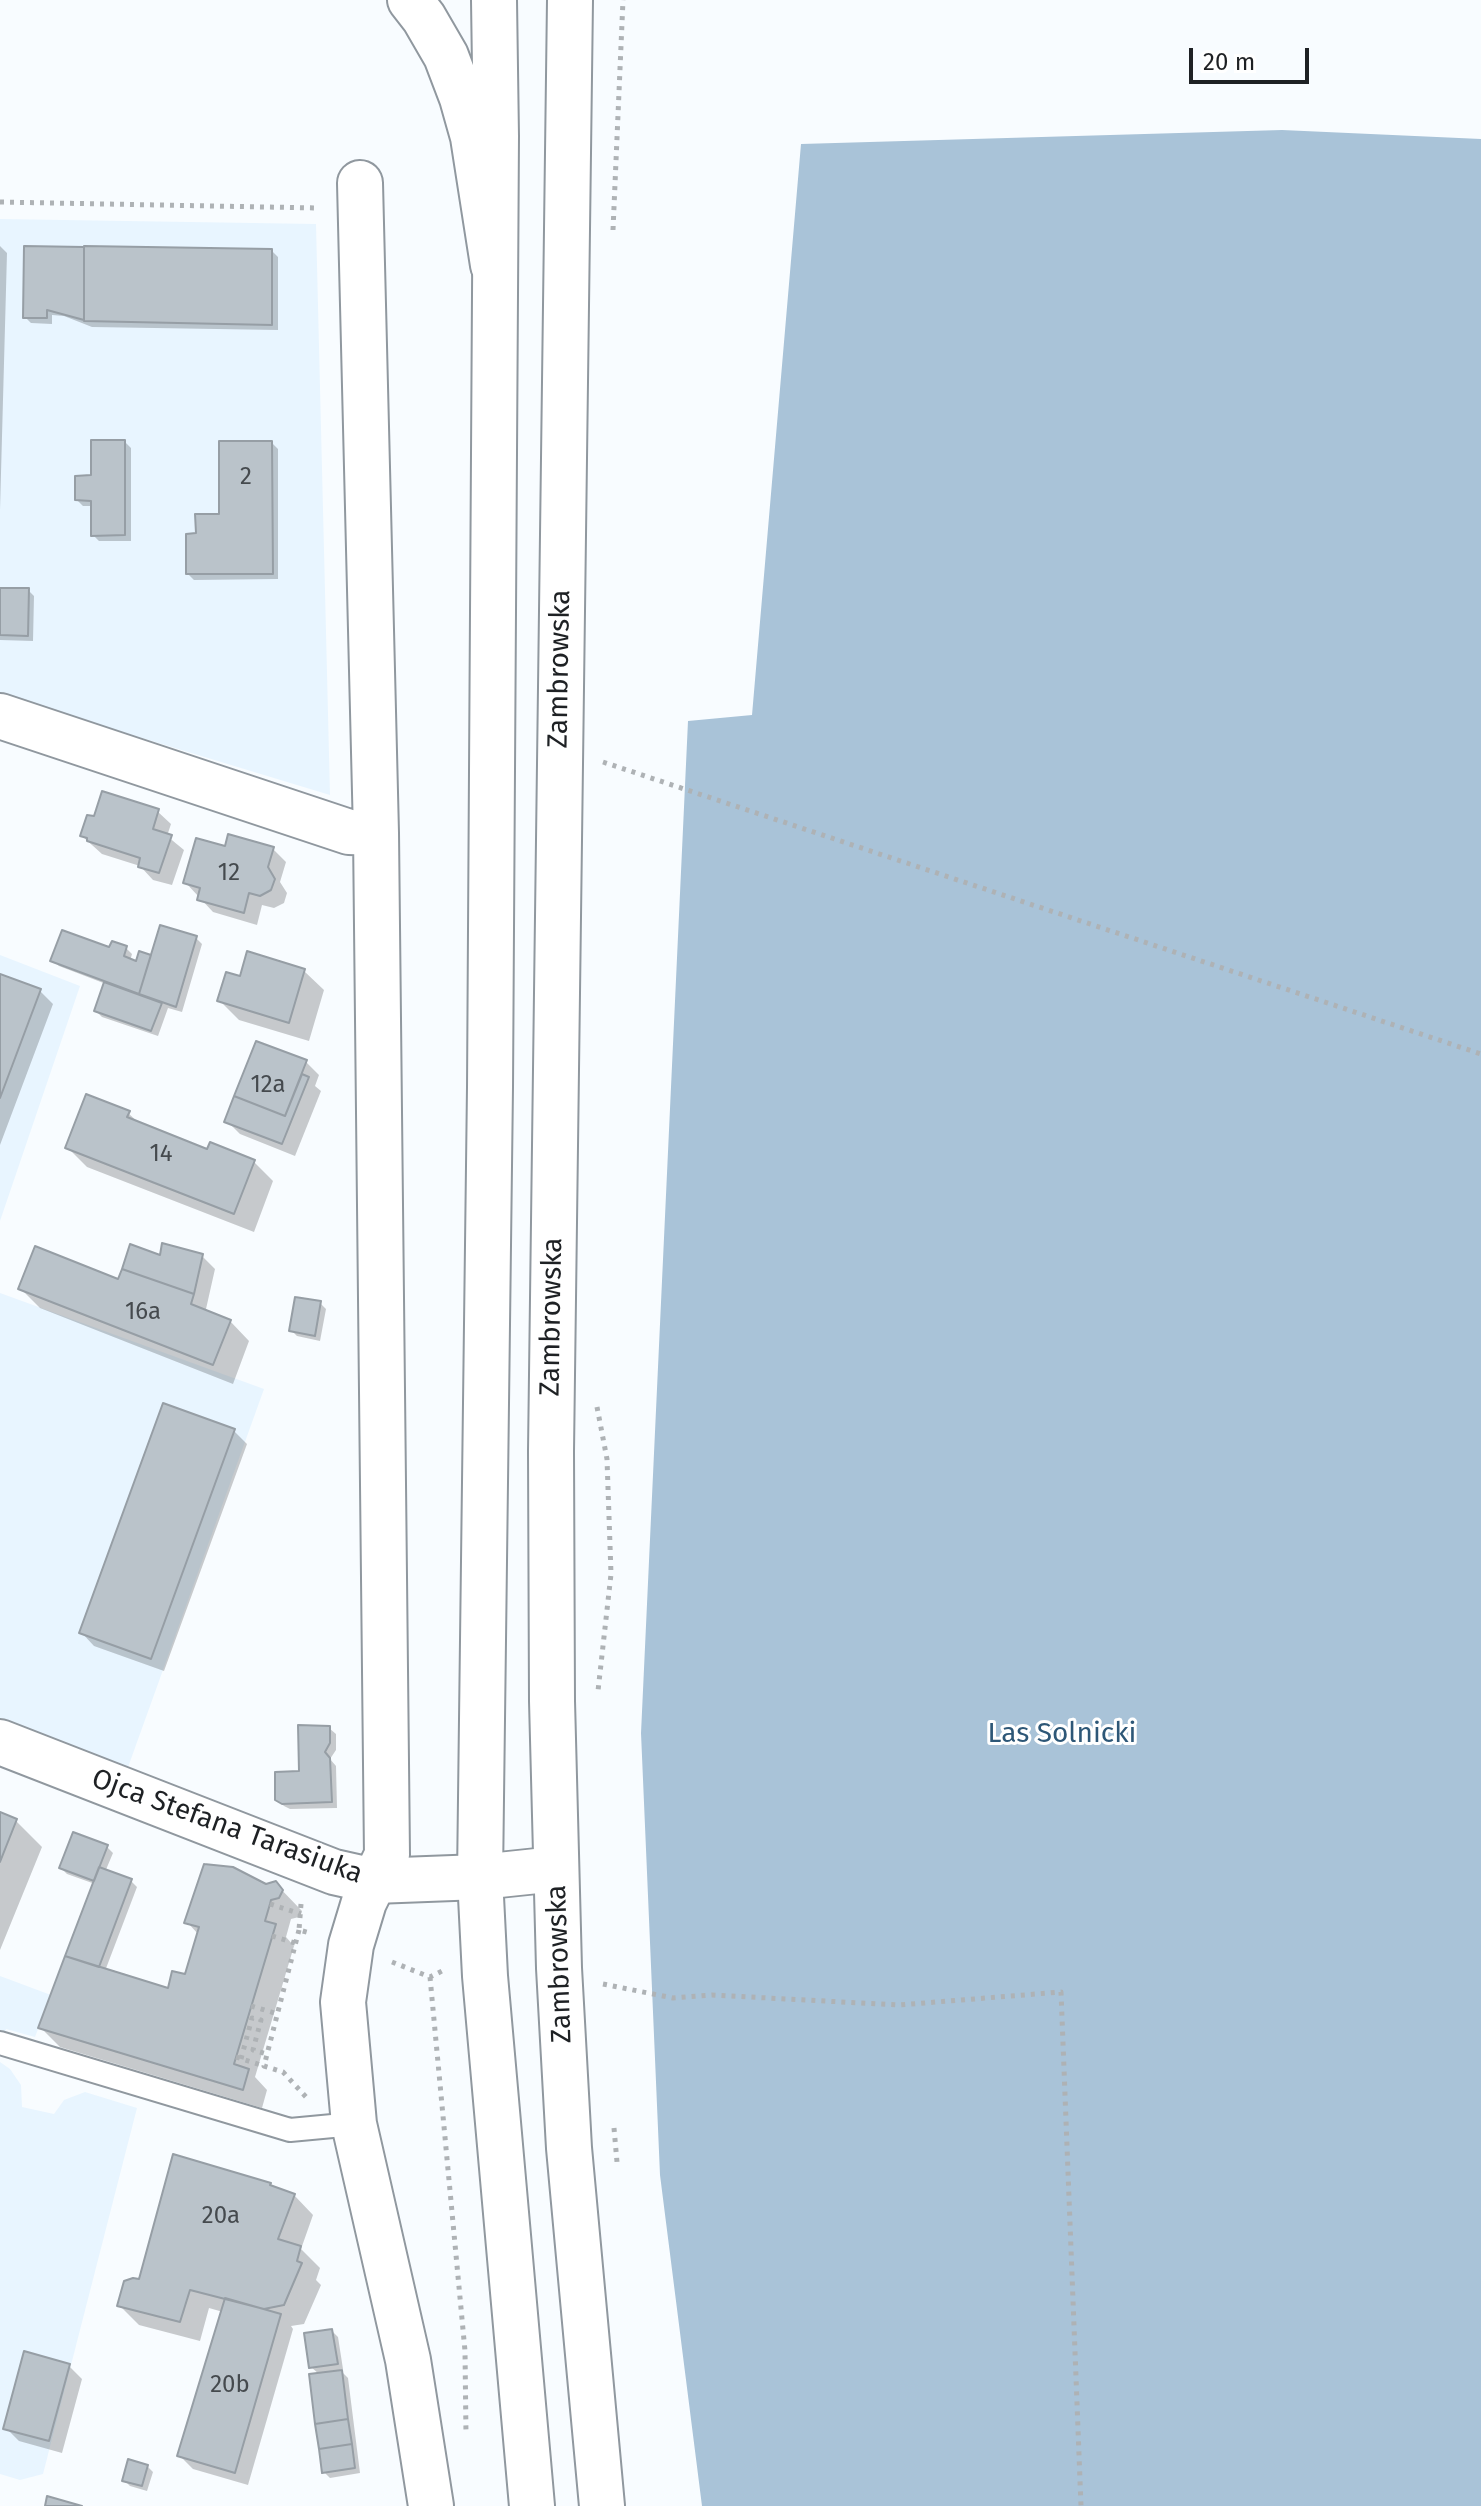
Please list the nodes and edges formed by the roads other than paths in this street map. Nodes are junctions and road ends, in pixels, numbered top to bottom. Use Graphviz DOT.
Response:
graph roads {
  1 [pos="417,9"];
  2 [pos="494,9"];
  3 [pos="570,10"];
  4 [pos="360,183"];
  5 [pos="493,265"];
  6 [pos="0,716"];
  7 [pos="376,833"];
  8 [pos="0,1742"];
  9 [pos="556,1869"];
  10 [pos="480,1877"];
  11 [pos="374,1881"];
  12 [pos="0,2043"];
  13 [pos="354,2124"];
  14 [pos="431,2506"];
  15 [pos="532,2506"];
  16 [pos="602,2506"];
  1 -- 5 [label="main road"];
  2 -- 5 [label="main road"];
  3 -- 9 [label="main road, Zambrowska"];
  4 -- 7 [label="main road"];
  5 -- 10 [label="main road"];
  6 -- 7 [label="main road"];
  7 -- 11 [label="main road"];
  8 -- 11 [label="main road, Ojca Stefana Tarasiuka"];
  9 -- 10 [label="main road, Ojca Stefana Tarasiuka"];
  9 -- 16 [label="main road, Zambrowska"];
  10 -- 11 [label="main road, Ojca Stefana Tarasiuka"];
  10 -- 15 [label="main road"];
  11 -- 13 [label="main road"];
  12 -- 13 [label="lane"];
  13 -- 14 [label="main road"];
}
